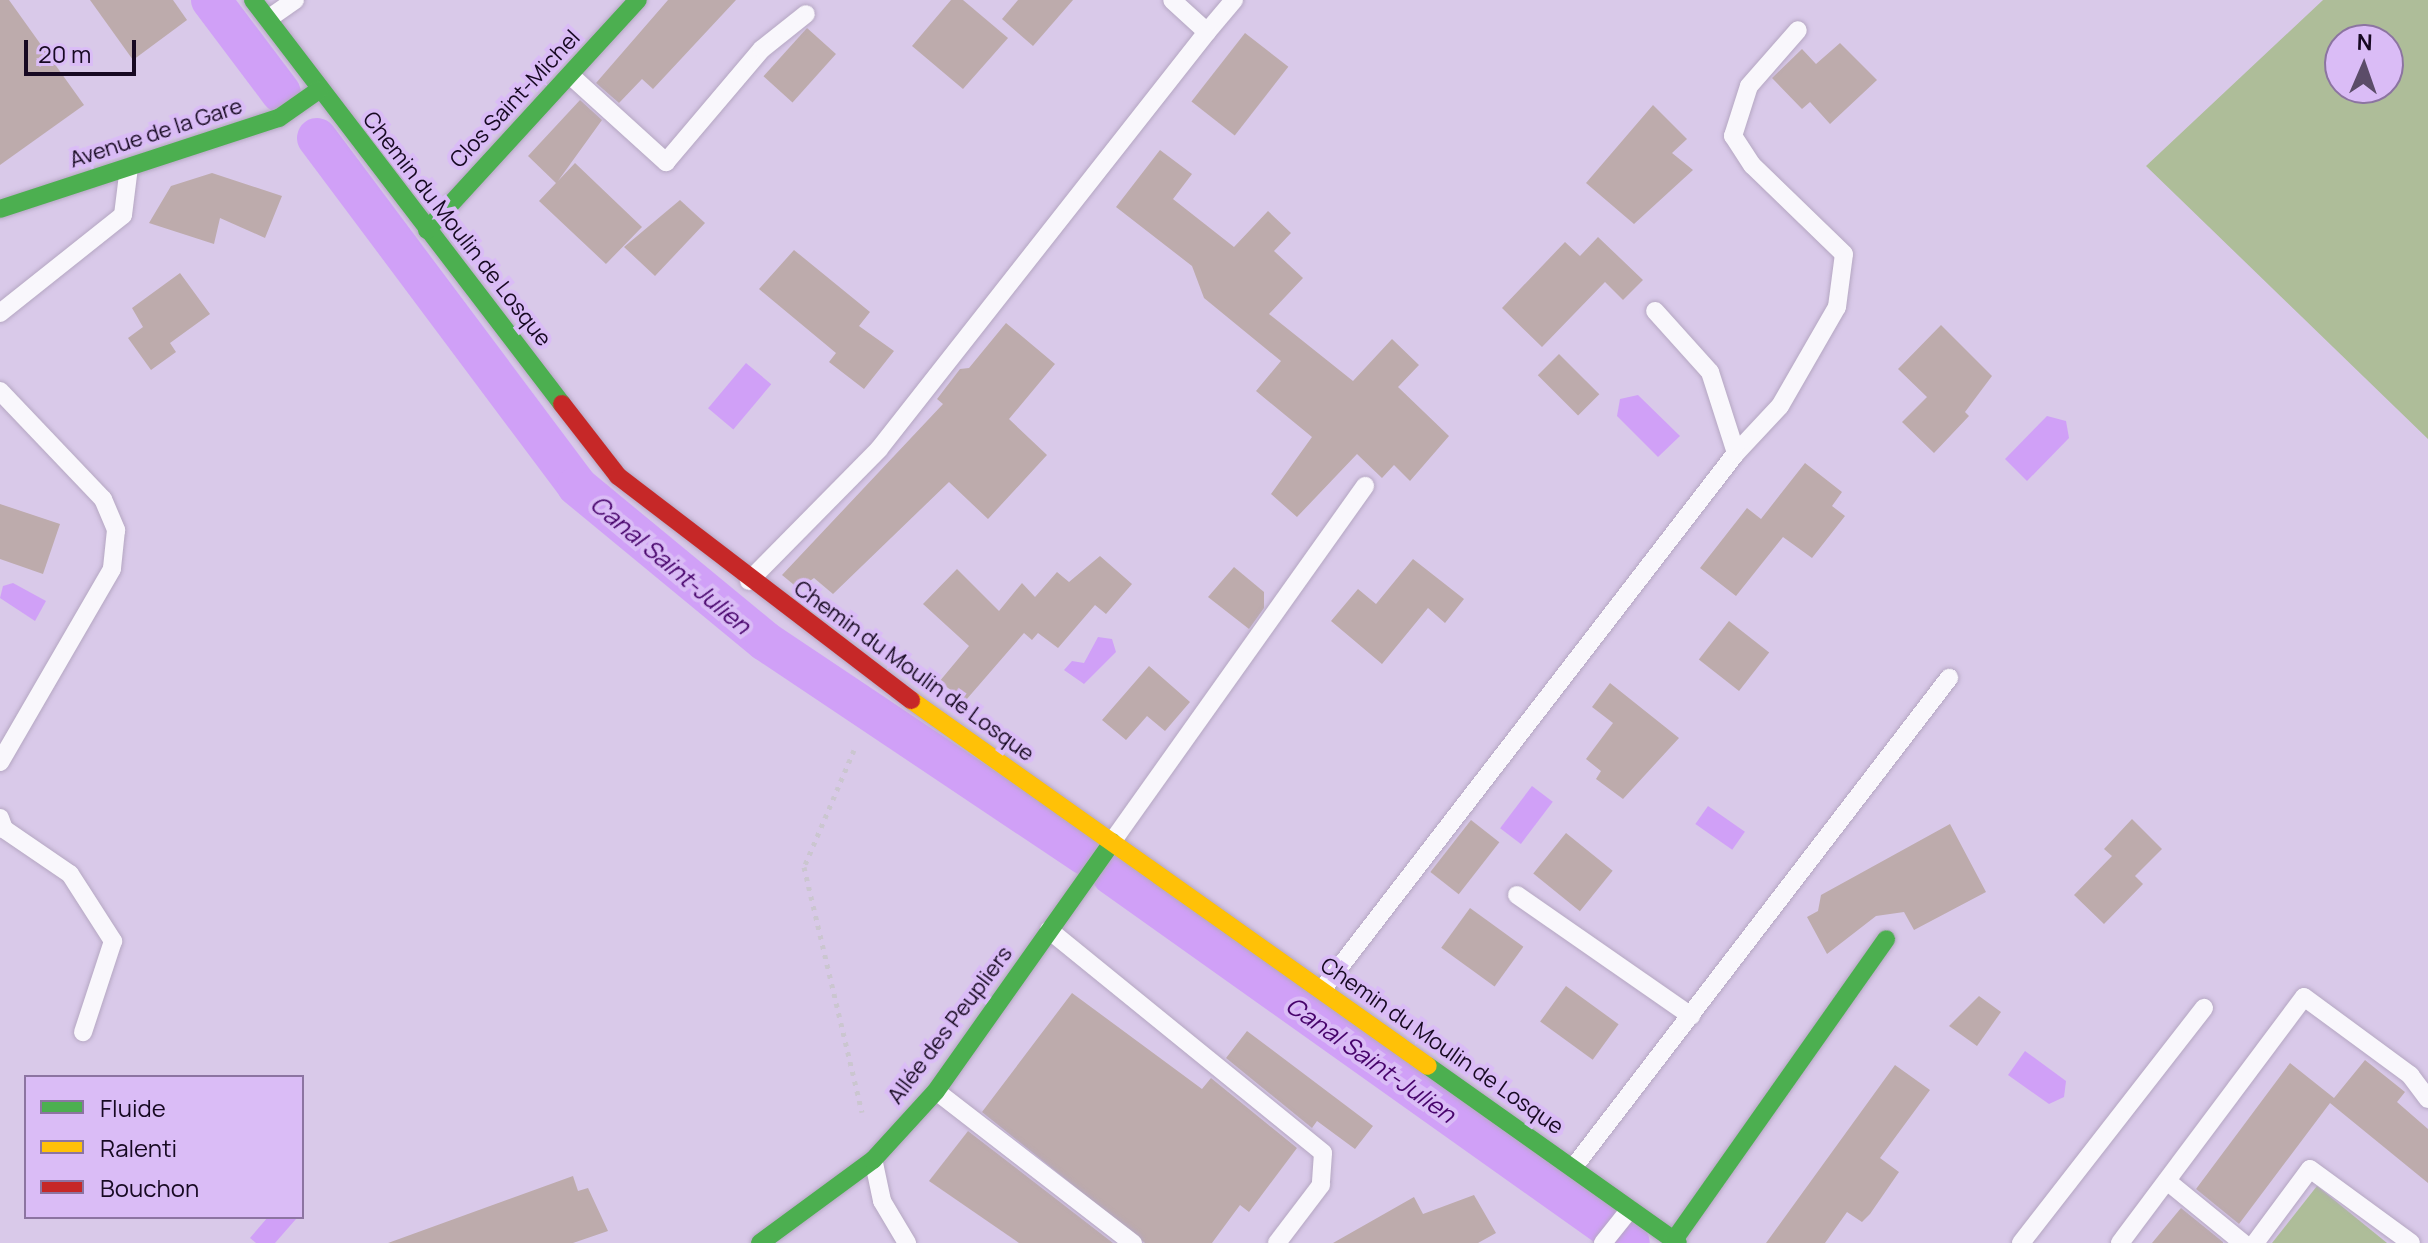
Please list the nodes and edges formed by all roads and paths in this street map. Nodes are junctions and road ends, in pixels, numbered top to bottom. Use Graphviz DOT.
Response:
graph roads {
  1 [pos="253,0"];
  2 [pos="295,0"];
  3 [pos="638,0"];
  4 [pos="1172,0"];
  5 [pos="1234,0"];
  6 [pos="806,14"];
  7 [pos="268,20"];
  8 [pos="1798,30"];
  9 [pos="1207,32"];
  10 [pos="570,75"];
  11 [pos="319,90"];
  12 [pos="129,167"];
  13 [pos="0,209"];
  14 [pos="427,230"];
  15 [pos="1655,311"];
  16 [pos="0,313"];
  17 [pos="0,391"];
  18 [pos="1736,453"];
  19 [pos="1365,486"];
  20 [pos="749,581"];
  21 [pos="1949,678"];
  22 [pos="854,750"];
  23 [pos="0,762"];
  24 [pos="0,818"];
  25 [pos="1109,847"];
  26 [pos="1517,895"];
  27 [pos="1049,930"];
  28 [pos="1886,939"];
  29 [pos="1321,990"];
  30 [pos="2204,1008"];
  31 [pos="1691,1016"];
  32 [pos="83,1032"];
  33 [pos="936,1091"];
  34 [pos="2428,1099"];
  35 [pos="873,1160"];
  36 [pos="1573,1168"];
  37 [pos="2167,1181"];
  38 [pos="1625,1216"];
  39 [pos="1603,1242"];
  40 [pos="1676,1242"];
  41 [pos="760,1243"];
  42 [pos="907,1243"];
  43 [pos="1133,1243"];
  44 [pos="1277,1243"];
  45 [pos="2021,1243"];
  46 [pos="2120,1243"];
  47 [pos="2243,1243"];
  48 [pos="2255,1243"];
  49 [pos="2411,1243"];
  1 -- 7 [label="street, Chemin du Moulin de Losque"];
  2 -- 7 [label="lane"];
  3 -- 10 [label="street, Clos Saint-Michel"];
  4 -- 9 [label="lane"];
  5 -- 9 [label="lane"];
  6 -- 10 [label="lane"];
  7 -- 11 [label="street, Chemin du Moulin de Losque"];
  8 -- 18 [label="lane"];
  9 -- 20 [label="lane"];
  10 -- 14 [label="street, Clos Saint-Michel"];
  11 -- 12 [label="street, Avenue de la Gare"];
  11 -- 14 [label="street, Chemin du Moulin de Losque"];
  12 -- 13 [label="street, Avenue de la Gare"];
  12 -- 16 [label="lane"];
  14 -- 20 [label="street, Chemin du Moulin de Losque"];
  15 -- 18 [label="lane"];
  17 -- 23 [label="lane"];
  18 -- 29 [label="lane"];
  19 -- 25 [label="lane"];
  20 -- 25 [label="street, Chemin du Moulin de Losque"];
  21 -- 31 [label="lane"];
  22 -- 35 [label="path"];
  24 -- 32 [label="lane"];
  25 -- 27 [label="street, Allée des Peupliers"];
  25 -- 29 [label="street, Chemin du Moulin de Losque"];
  26 -- 31 [label="lane"];
  27 -- 33 [label="street, Allée des Peupliers"];
  27 -- 44 [label="lane"];
  28 -- 40 [label="street"];
  29 -- 36 [label="street, Chemin du Moulin de Losque"];
  30 -- 45 [label="lane"];
  31 -- 36 [label="lane"];
  33 -- 35 [label="street, Allée des Peupliers"];
  33 -- 43 [label="lane"];
  34 -- 37 [label="lane"];
  35 -- 41 [label="street, Allée des Peupliers"];
  35 -- 42 [label="lane"];
  36 -- 38 [label="street, Chemin du Moulin de Losque"];
  37 -- 46 [label="lane"];
  37 -- 47 [label="lane"];
  38 -- 39 [label="lane"];
  38 -- 40 [label="street, Chemin du Moulin de Losque"];
  48 -- 49 [label="lane"];
}
